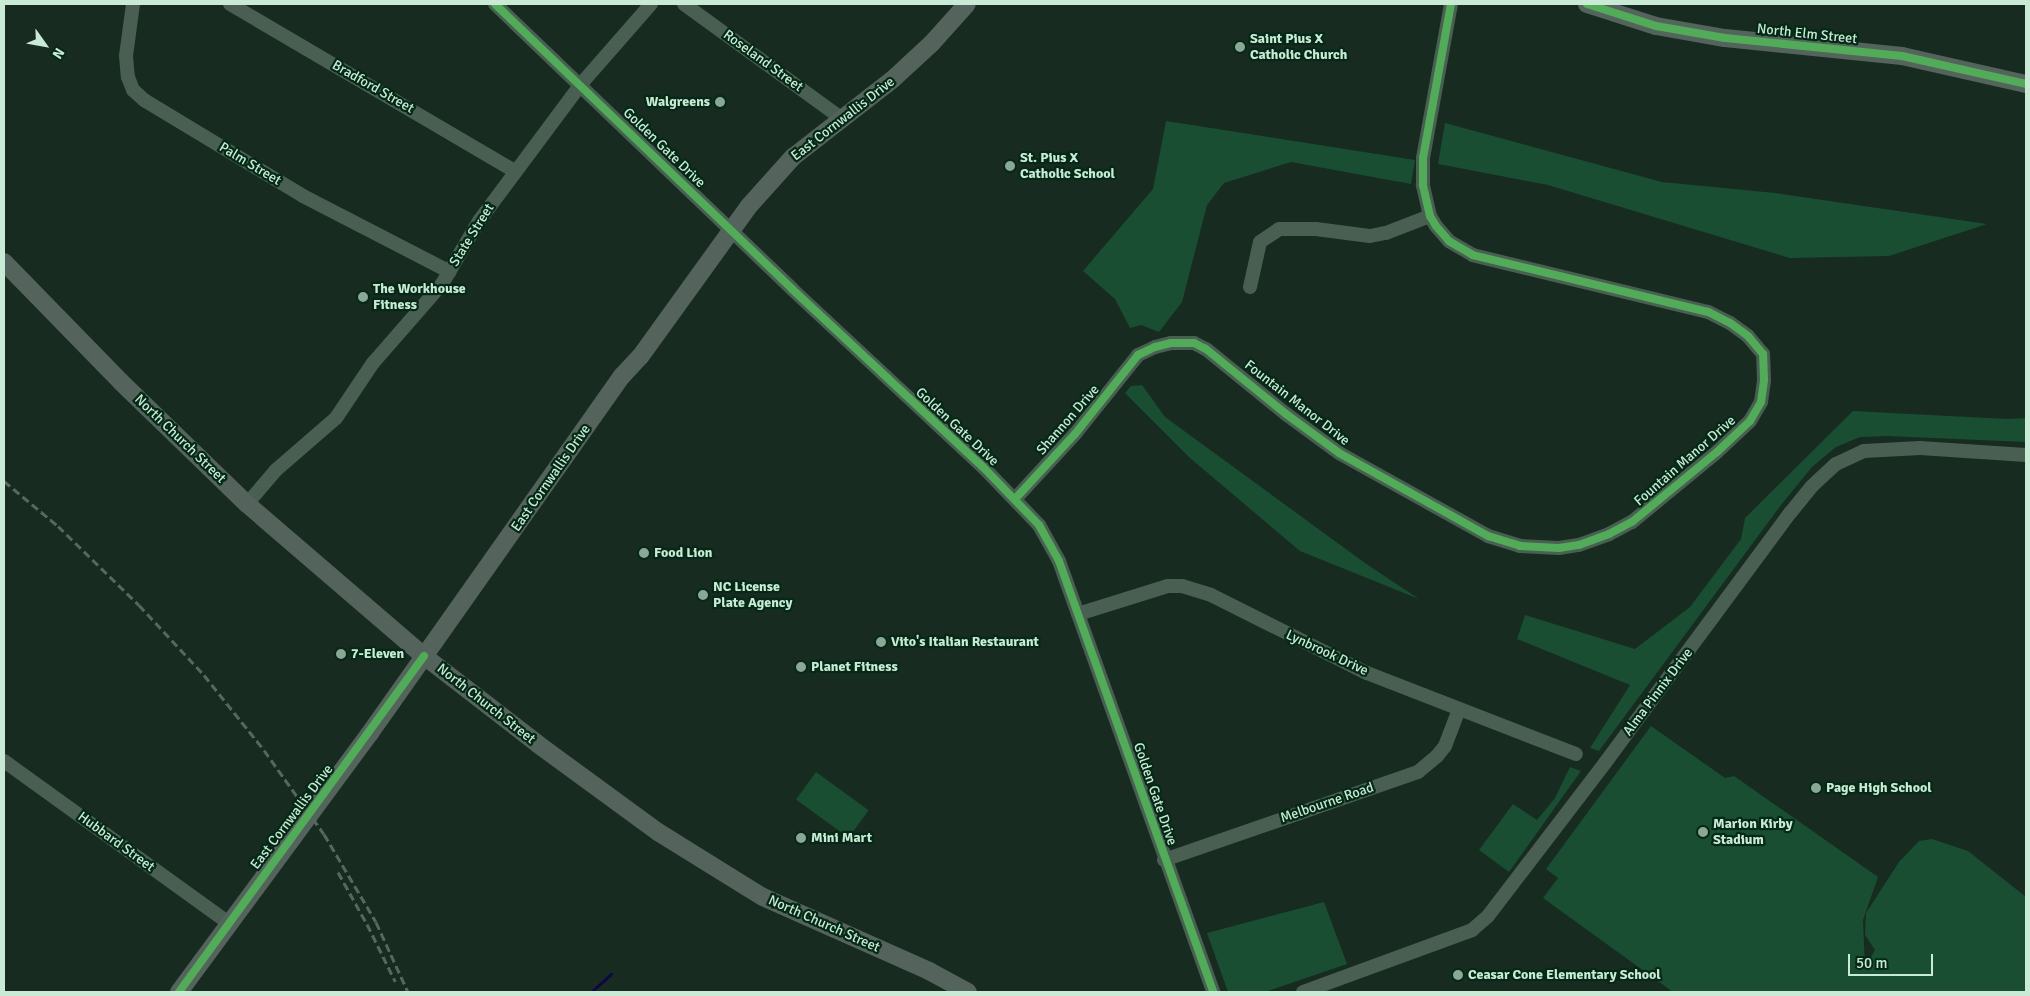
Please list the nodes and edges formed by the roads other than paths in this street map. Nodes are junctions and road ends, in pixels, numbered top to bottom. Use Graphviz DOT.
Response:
graph roads {
  1 [pos="133,4"];
  2 [pos="230,4"];
  3 [pos="495,4"];
  4 [pos="652,4"];
  5 [pos="684,4"];
  6 [pos="967,4"];
  7 [pos="1451,4"];
  8 [pos="1587,4"];
  9 [pos="581,84"];
  10 [pos="2026,84"];
  11 [pos="842,119"];
  12 [pos="515,171"];
  13 [pos="1430,216"];
  14 [pos="731,230"];
  15 [pos="4,262"];
  16 [pos="450,272"];
  17 [pos="1250,287"];
  18 [pos="1138,355"];
  19 [pos="2026,455"];
  20 [pos="1016,499"];
  21 [pos="247,504"];
  22 [pos="1078,614"];
  23 [pos="424,656"];
  24 [pos="1459,710"];
  25 [pos="1576,754"];
  26 [pos="4,761"];
  27 [pos="1164,860"];
  28 [pos="229,923"];
  29 [pos="178,992"];
  30 [pos="968,992"];
  31 [pos="1213,992"];
  32 [pos="1303,992"];
  1 -- 16 [label="street, Palm Street"];
  2 -- 12 [label="street, Bradford Street"];
  3 -- 9 [label="street, Golden Gate Drive"];
  4 -- 9 [label="street, State Street"];
  5 -- 11 [label="street, Roseland Street"];
  6 -- 11 [label="main road, East Cornwallis Drive"];
  7 -- 13 [label="street, Fountain Manor Drive"];
  8 -- 10 [label="main road, North Elm Street"];
  9 -- 12 [label="street, State Street"];
  9 -- 14 [label="street, Golden Gate Drive"];
  11 -- 14 [label="main road, East Cornwallis Drive"];
  12 -- 16 [label="street, State Street"];
  13 -- 17 [label="street"];
  13 -- 18 [label="street, Fountain Manor Drive"];
  14 -- 20 [label="street, Golden Gate Drive"];
  14 -- 23 [label="main road, East Cornwallis Drive"];
  15 -- 21 [label="main road, North Church Street"];
  16 -- 21 [label="street, State Street"];
  18 -- 20 [label="street, Shannon Drive"];
  19 -- 32 [label="street, Alma Pinnix Drive"];
  20 -- 22 [label="street, Golden Gate Drive"];
  21 -- 23 [label="main road, North Church Street"];
  22 -- 24 [label="street, Lynbrook Drive"];
  22 -- 27 [label="street, Golden Gate Drive"];
  23 -- 28 [label="main road, East Cornwallis Drive"];
  23 -- 30 [label="main road, North Church Street"];
  24 -- 25 [label="street, Lynbrook Drive"];
  24 -- 27 [label="street, Melbourne Road"];
  26 -- 28 [label="street, Hubbard Street"];
  27 -- 31 [label="street, Golden Gate Drive"];
  28 -- 29 [label="main road, East Cornwallis Drive"];
}
